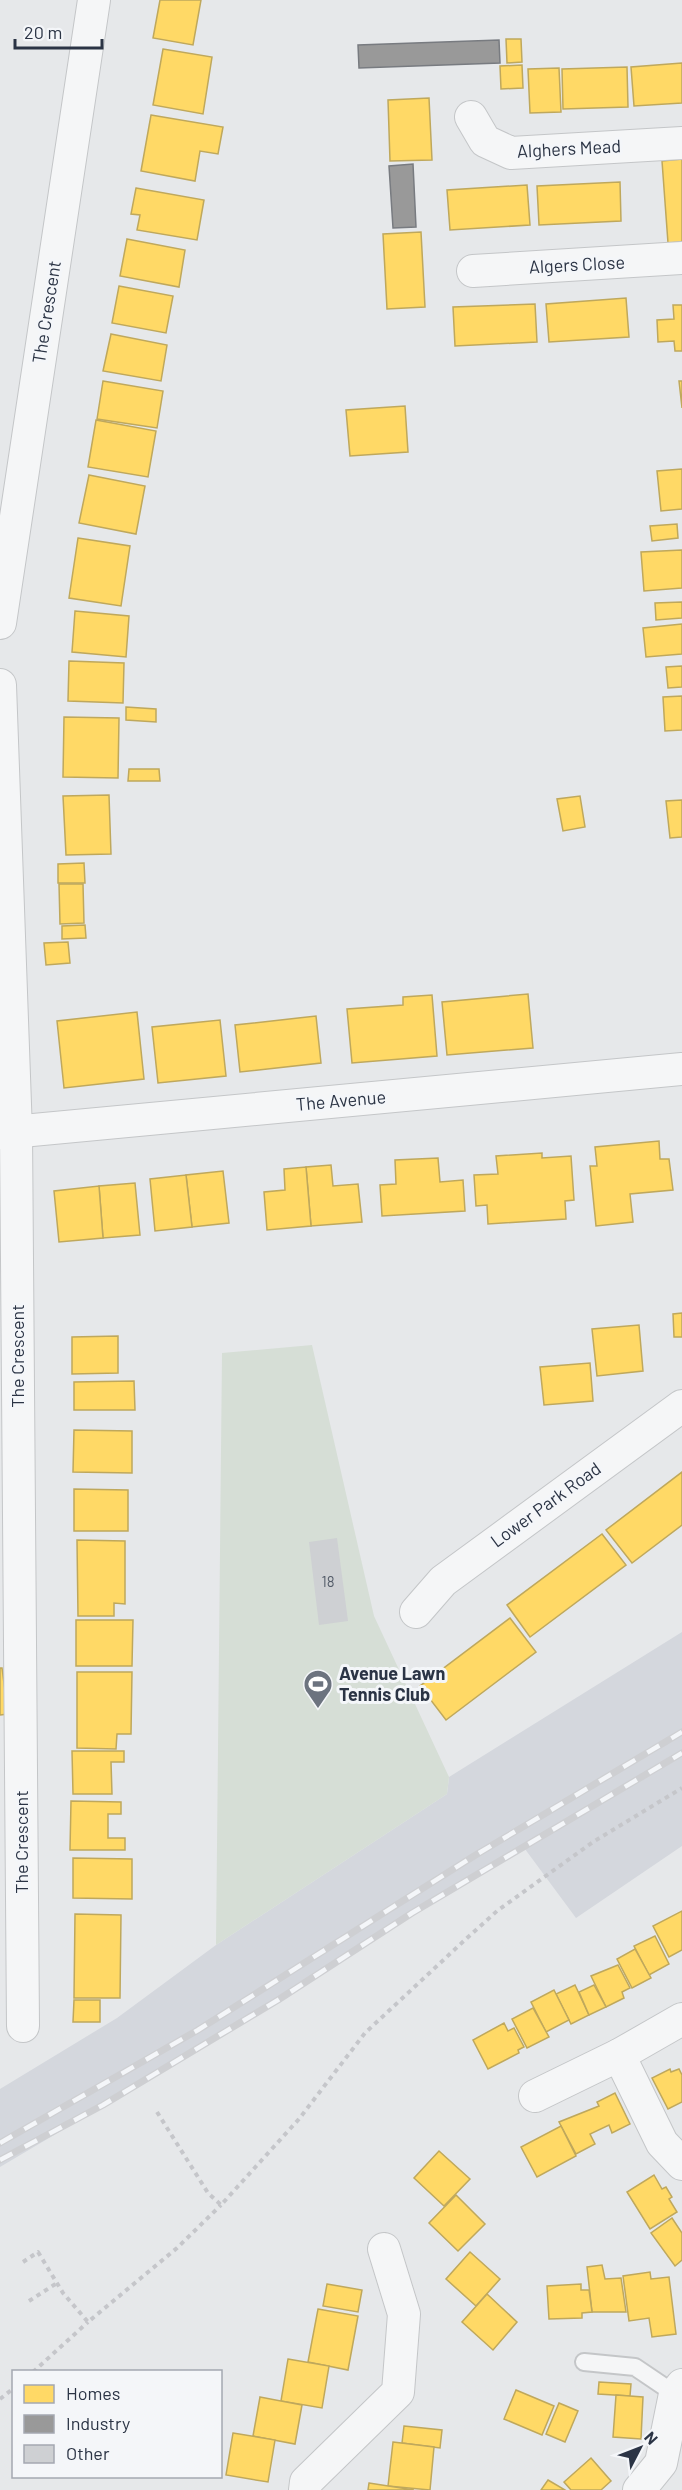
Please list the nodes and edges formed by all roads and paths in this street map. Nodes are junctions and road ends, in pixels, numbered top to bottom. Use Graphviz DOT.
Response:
graph roads {
  1 [pos="94,0"];
  2 [pos="471,117"];
  3 [pos="682,143"];
  4 [pos="682,258"];
  5 [pos="473,271"];
  6 [pos="0,623"];
  7 [pos="0,685"];
  8 [pos="682,1069"];
  9 [pos="8,1132"];
  10 [pos="679,1413"];
  11 [pos="416,1612"];
  12 [pos="682,1788"];
  13 [pos="682,2019"];
  14 [pos="23,2026"];
  15 [pos="619,2055"];
  16 [pos="535,2096"];
  17 [pos="157,2112"];
  18 [pos="682,2164"];
  19 [pos="221,2205"];
  20 [pos="384,2249"];
  21 [pos="23,2262"];
  22 [pos="57,2283"];
  23 [pos="29,2301"];
  24 [pos="88,2322"];
  25 [pos="584,2362"];
  26 [pos="35,2370"];
  27 [pos="679,2389"];
  28 [pos="12,2390"];
  29 [pos="0,2399"];
  30 [pos="305,2490"];
  31 [pos="639,2490"];
  1 -- 6 [label="street, The Crescent"];
  2 -- 3 [label="street, Alghers Mead"];
  4 -- 5 [label="street, Algers Close"];
  7 -- 9 [label="street, The Crescent"];
  8 -- 9 [label="street, The Avenue"];
  9 -- 14 [label="street, The Crescent"];
  10 -- 11 [label="street, Lower Park Road"];
  12 -- 19 [label="path"];
  13 -- 15 [label="street"];
  15 -- 16 [label="street"];
  15 -- 18 [label="street"];
  17 -- 19 [label="path"];
  19 -- 24 [label="path"];
  20 -- 30 [label="street"];
  21 -- 22 [label="path"];
  22 -- 23 [label="path"];
  22 -- 24 [label="path"];
  24 -- 26 [label="path"];
  25 -- 27 [label="lane"];
  27 -- 31 [label="street"];
  28 -- 29 [label="path"];
}
